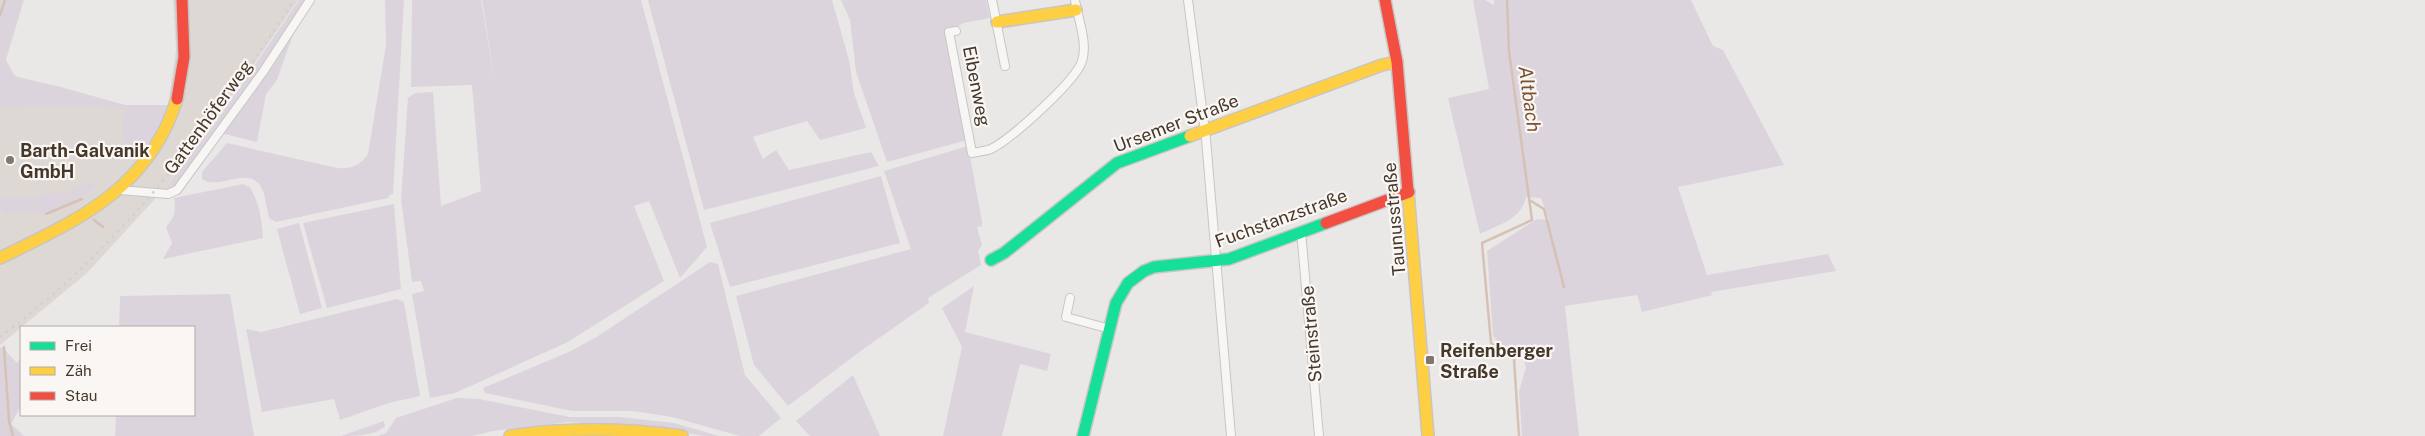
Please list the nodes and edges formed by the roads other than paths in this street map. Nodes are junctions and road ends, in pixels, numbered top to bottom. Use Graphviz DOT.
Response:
graph roads {
  1 [pos="182,0"];
  2 [pos="310,0"];
  3 [pos="992,0"];
  4 [pos="1188,0"];
  5 [pos="1385,0"];
  6 [pos="1076,5"];
  7 [pos="997,22"];
  8 [pos="956,31"];
  9 [pos="1397,62"];
  10 [pos="1005,66"];
  11 [pos="1204,131"];
  12 [pos="120,190"];
  13 [pos="1409,192"];
  14 [pos="1301,231"];
  15 [pos="0,258"];
  16 [pos="991,260"];
  17 [pos="1216,261"];
  18 [pos="1070,298"];
  19 [pos="1110,329"];
  20 [pos="510,436"];
  21 [pos="682,436"];
  22 [pos="1083,436"];
  23 [pos="1231,436"];
  24 [pos="1320,436"];
  25 [pos="1428,436"];
  1 -- 12 [label="street"];
  2 -- 12 [label="street, Gattenhöferweg"];
  3 -- 7 [label="street, Eibenweg"];
  4 -- 11 [label="street"];
  5 -- 9 [label="street, Taunusstraße"];
  6 -- 7 [label="street"];
  6 -- 8 [label="street, Eibenweg"];
  7 -- 10 [label="street, Eibenweg"];
  9 -- 11 [label="street, Ursemer Straße"];
  9 -- 13 [label="street, Taunusstraße"];
  11 -- 16 [label="street, Ursemer Straße"];
  11 -- 17 [label="street"];
  12 -- 15 [label="street"];
  13 -- 14 [label="street, Fuchstanzstraße"];
  13 -- 25 [label="street, Taunusstraße"];
  14 -- 17 [label="street, Fuchstanzstraße"];
  14 -- 24 [label="street, Steinstraße"];
  17 -- 19 [label="street, Fuchstanzstraße"];
  17 -- 23 [label="street"];
  18 -- 19 [label="street"];
  19 -- 22 [label="street, Fuchstanzstraße"];
  20 -- 21 [label="street"];
}
